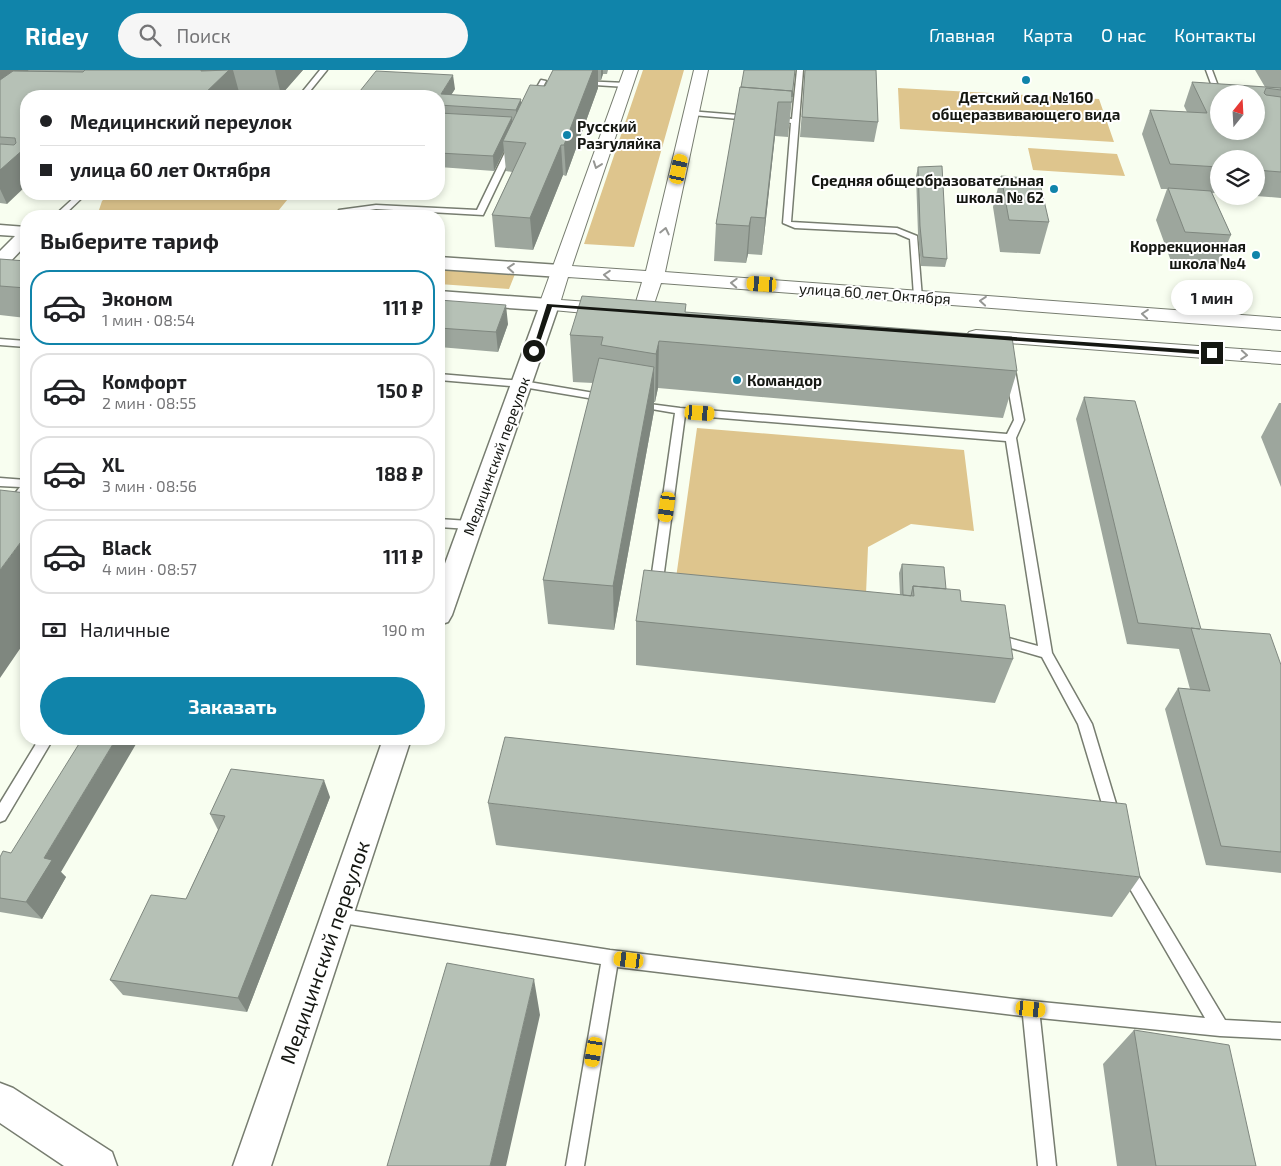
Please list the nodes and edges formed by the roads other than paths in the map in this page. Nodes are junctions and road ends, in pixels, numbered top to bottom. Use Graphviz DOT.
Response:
graph roads {
  1 [pos="324,70"];
  2 [pos="701,70"];
  3 [pos="800,70"];
  4 [pos="1209,70"];
  5 [pos="628,78"];
  6 [pos="552,81"];
  7 [pos="570,82"];
  8 [pos="1214,85"];
  9 [pos="307,90"];
  10 [pos="527,112"];
  11 [pos="692,113"];
  12 [pos="757,118"];
  13 [pos="767,119"];
  14 [pos="795,121"];
  15 [pos="516,137"];
  16 [pos="75,200"];
  17 [pos="65,210"];
  18 [pos="356,210"];
  19 [pos="428,210"];
  20 [pos="445,211"];
  21 [pos="0,230"];
  22 [pos="20,232"];
  23 [pos="20,242"];
  24 [pos="445,263"];
  25 [pos="6,264"];
  26 [pos="560,271"];
  27 [pos="654,278"];
  28 [pos="919,296"];
  29 [pos="445,297"];
  30 [pos="549,305"];
  31 [pos="1281,324"];
  32 [pos="956,335"];
  33 [pos="0,342"];
  34 [pos="20,344"];
  35 [pos="1006,347"];
  36 [pos="1281,358"];
  37 [pos="445,378"];
  38 [pos="523,384"];
  39 [pos="680,412"];
  40 [pos="1011,438"];
  41 [pos="0,482"];
  42 [pos="20,485"];
  43 [pos="20,494"];
  44 [pos="0,520"];
  45 [pos="445,523"];
  46 [pos="469,525"];
  47 [pos="445,597"];
  48 [pos="654,602"];
  49 [pos="983,636"];
  50 [pos="1046,653"];
  51 [pos="42,745"];
  52 [pos="395,745"];
  53 [pos="1094,815"];
  54 [pos="0,816"];
  55 [pos="1123,854"];
  56 [pos="336,915"];
  57 [pos="610,958"];
  58 [pos="1031,1009"];
  59 [pos="1220,1028"];
  60 [pos="1281,1031"];
  61 [pos="0,1101"];
  62 [pos="98,1166"];
  63 [pos="252,1166"];
  64 [pos="575,1166"];
  65 [pos="1047,1166"];
  1 -- 9 [label="lane"];
  2 -- 11 [label="main road"];
  3 -- 14 [label="lane"];
  4 -- 8 [label="lane"];
  5 -- 7 [label="lane"];
  5 -- 26 [label="main road, Медицинский переулок, one-way"];
  6 -- 10 [label="lane"];
  11 -- 12 [label="lane"];
  27 -- 11 [label="main road, one-way"];
  13 -- 14 [label="lane"];
  14 -- 28 [label="lane"];
  15 -- 20 [label="lane"];
  16 -- 17 [label="lane"];
  18 -- 19 [label="lane"];
  21 -- 22 [label="street"];
  23 -- 25 [label="street"];
  26 -- 24 [label="street, улица 60 лет Октября, one-way"];
  27 -- 26 [label="main road, улица 60 лет Октября, one-way"];
  26 -- 30 [label="main road, Медицинский переулок"];
  28 -- 27 [label="main road, улица 60 лет Октября, one-way"];
  27 -- 30 [label="main road"];
  31 -- 28 [label="main road, улица 60 лет Октября, one-way"];
  29 -- 30 [label="street"];
  30 -- 38 [label="street, Медицинский переулок"];
  32 -- 35 [label="main road"];
  33 -- 34 [label="lane"];
  35 -- 36 [label="main road, one-way"];
  35 -- 40 [label="lane"];
  37 -- 38 [label="lane"];
  38 -- 39 [label="lane"];
  38 -- 46 [label="street, Медицинский переулок"];
  39 -- 40 [label="lane"];
  39 -- 48 [label="lane"];
  40 -- 50 [label="lane"];
  41 -- 42 [label="lane"];
  43 -- 44 [label="lane"];
  45 -- 46 [label="lane"];
  46 -- 47 [label="street, Медицинский переулок"];
  49 -- 50 [label="lane"];
  50 -- 53 [label="lane"];
  51 -- 54 [label="lane"];
  52 -- 56 [label="street, Медицинский переулок"];
  55 -- 59 [label="lane"];
  56 -- 57 [label="lane"];
  56 -- 63 [label="street, Медицинский переулок"];
  57 -- 58 [label="lane"];
  57 -- 64 [label="lane"];
  58 -- 59 [label="lane"];
  58 -- 65 [label="lane"];
  59 -- 60 [label="lane"];
  61 -- 62 [label="street"];
}
